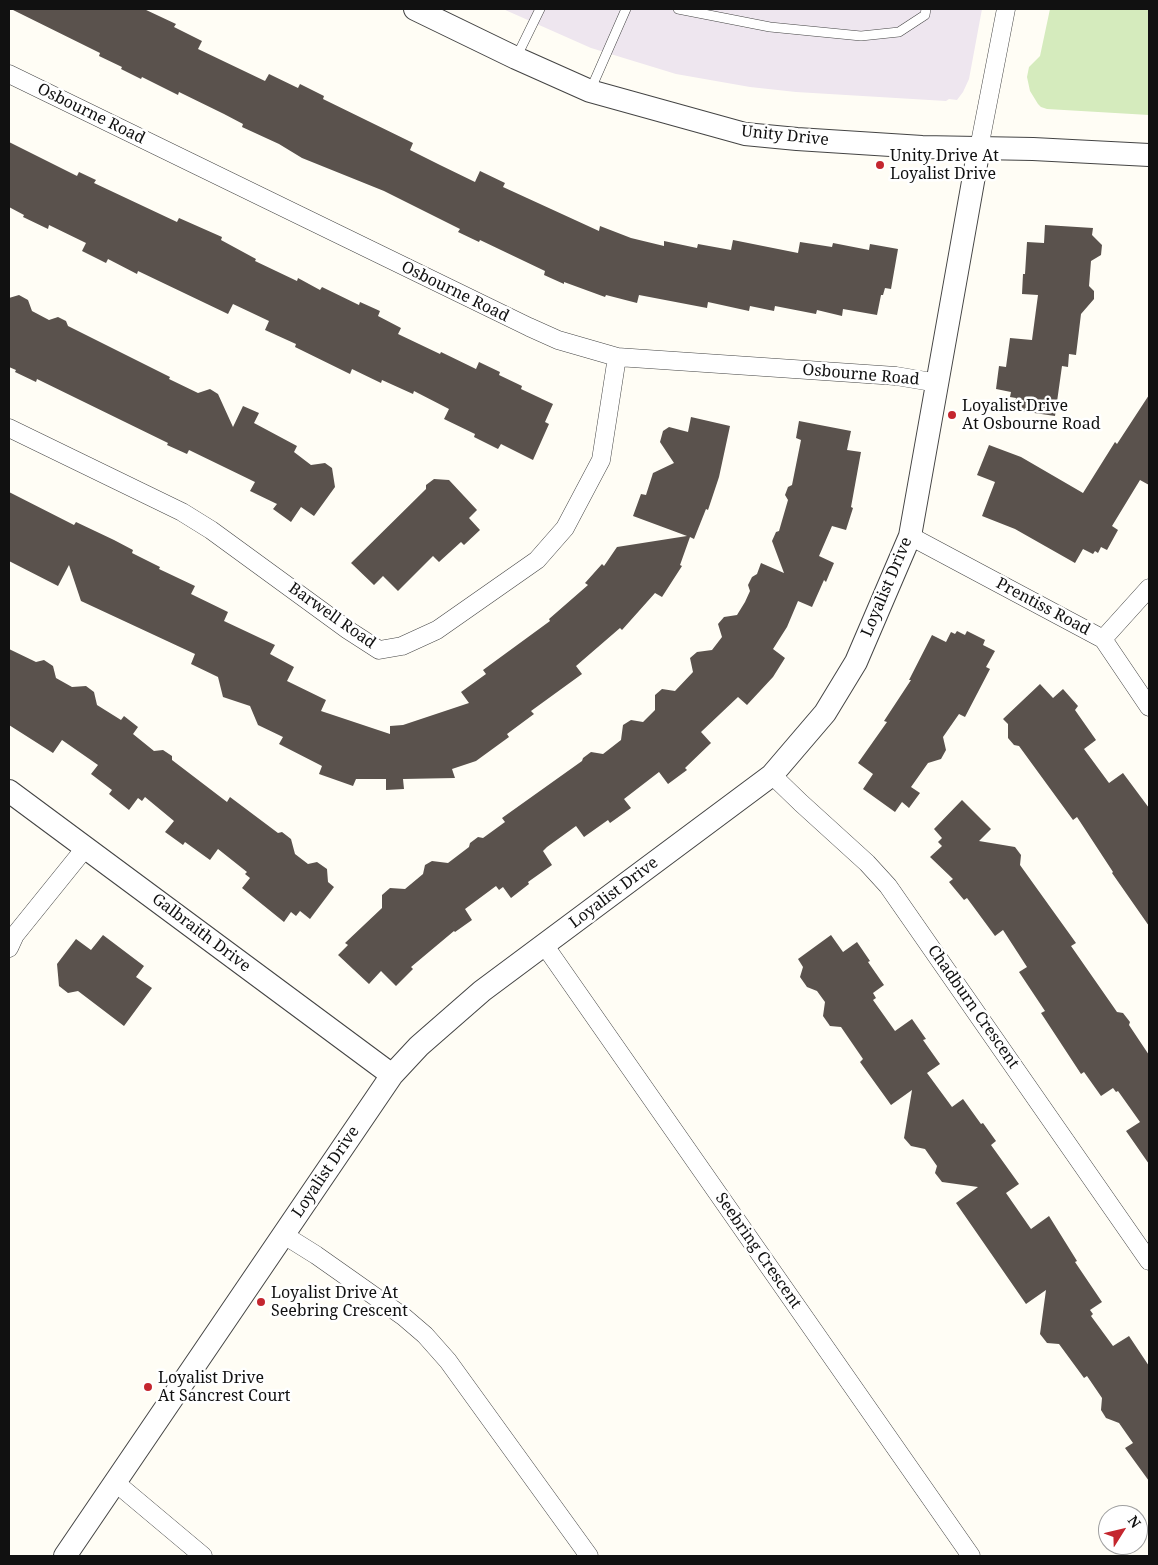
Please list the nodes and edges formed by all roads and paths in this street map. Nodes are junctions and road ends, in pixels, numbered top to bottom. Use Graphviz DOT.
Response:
graph roads {
  1 [pos="415,9"];
  2 [pos="540,9"];
  3 [pos="626,9"];
  4 [pos="678,9"];
  5 [pos="926,9"];
  6 [pos="1006,9"];
  7 [pos="516,58"];
  8 [pos="9,74"];
  9 [pos="590,91"];
  10 [pos="979,148"];
  11 [pos="1149,155"];
  12 [pos="617,357"];
  13 [pos="938,383"];
  14 [pos="9,428"];
  15 [pos="910,536"];
  16 [pos="1149,588"];
  17 [pos="1103,638"];
  18 [pos="1149,706"];
  19 [pos="772,775"];
  20 [pos="9,791"];
  21 [pos="86,847"];
  22 [pos="545,946"];
  23 [pos="9,948"];
  24 [pos="392,1076"];
  25 [pos="284,1235"];
  26 [pos="1149,1261"];
  27 [pos="116,1483"];
  28 [pos="65,1556"];
  29 [pos="203,1556"];
  30 [pos="589,1556"];
  31 [pos="971,1556"];
  1 -- 7 [label="street, Unity Drive"];
  2 -- 7 [label="lane"];
  3 -- 9 [label="lane"];
  4 -- 5 [label="lane"];
  6 -- 10 [label="street"];
  7 -- 9 [label="street, Unity Drive"];
  8 -- 12 [label="street, Osbourne Road"];
  9 -- 10 [label="street, Unity Drive"];
  10 -- 11 [label="street, Unity Drive"];
  10 -- 13 [label="street, Loyalist Drive"];
  12 -- 13 [label="street, Osbourne Road"];
  12 -- 14 [label="street, Barwell Road"];
  13 -- 15 [label="street, Loyalist Drive"];
  15 -- 17 [label="street, Prentiss Road"];
  15 -- 19 [label="street, Loyalist Drive"];
  16 -- 17 [label="street"];
  17 -- 18 [label="street, Prentiss Road"];
  19 -- 22 [label="street, Loyalist Drive"];
  19 -- 26 [label="street, Chadburn Crescent"];
  20 -- 21 [label="street, Galbraith Drive"];
  21 -- 23 [label="street"];
  21 -- 24 [label="street, Galbraith Drive"];
  22 -- 24 [label="street, Loyalist Drive"];
  22 -- 31 [label="street, Seebring Crescent"];
  24 -- 25 [label="street, Loyalist Drive"];
  25 -- 27 [label="street, Loyalist Drive"];
  25 -- 30 [label="street"];
  27 -- 28 [label="street, Loyalist Drive"];
  27 -- 29 [label="street"];
}
